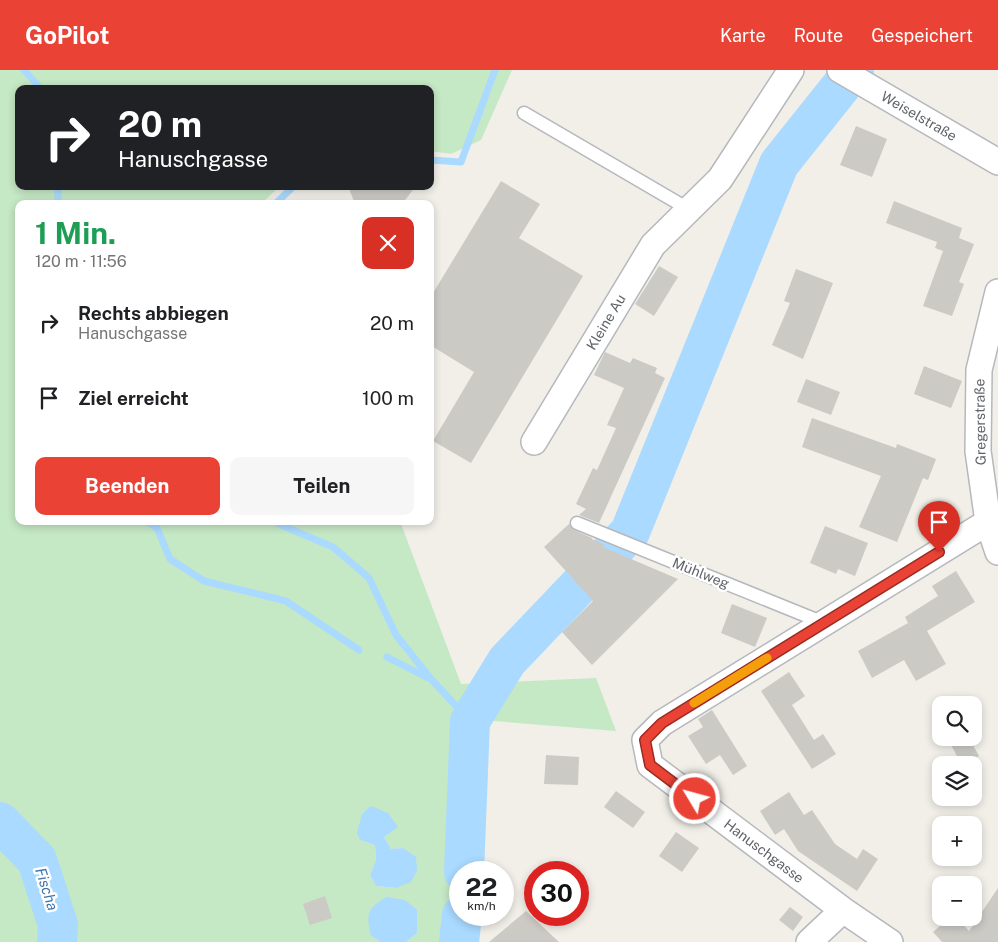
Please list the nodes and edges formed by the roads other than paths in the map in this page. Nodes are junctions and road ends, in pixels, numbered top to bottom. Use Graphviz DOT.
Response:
graph roads {
  1 [pos="791,70"];
  2 [pos="840,70"];
  3 [pos="524,113"];
  4 [pos="998,162"];
  5 [pos="690,210"];
  6 [pos="998,292"];
  7 [pos="534,442"];
  8 [pos="988,522"];
  9 [pos="577,523"];
  10 [pos="998,552"];
  11 [pos="824,622"];
  12 [pos="843,910"];
  13 [pos="809,942"];
  14 [pos="890,942"];
  1 -- 5 [label="street, Kleine Au"];
  2 -- 4 [label="street, Weiselstraße"];
  3 -- 5 [label="lane"];
  5 -- 7 [label="street, Kleine Au"];
  6 -- 8 [label="street, Gregerstraße"];
  8 -- 10 [label="street, Gregerstraße"];
  8 -- 11 [label="street, Hanuschgasse"];
  9 -- 11 [label="lane, Mühlweg"];
  11 -- 12 [label="street, Hanuschgasse"];
  12 -- 13 [label="street"];
  12 -- 14 [label="street, Hanuschgasse"];
}
